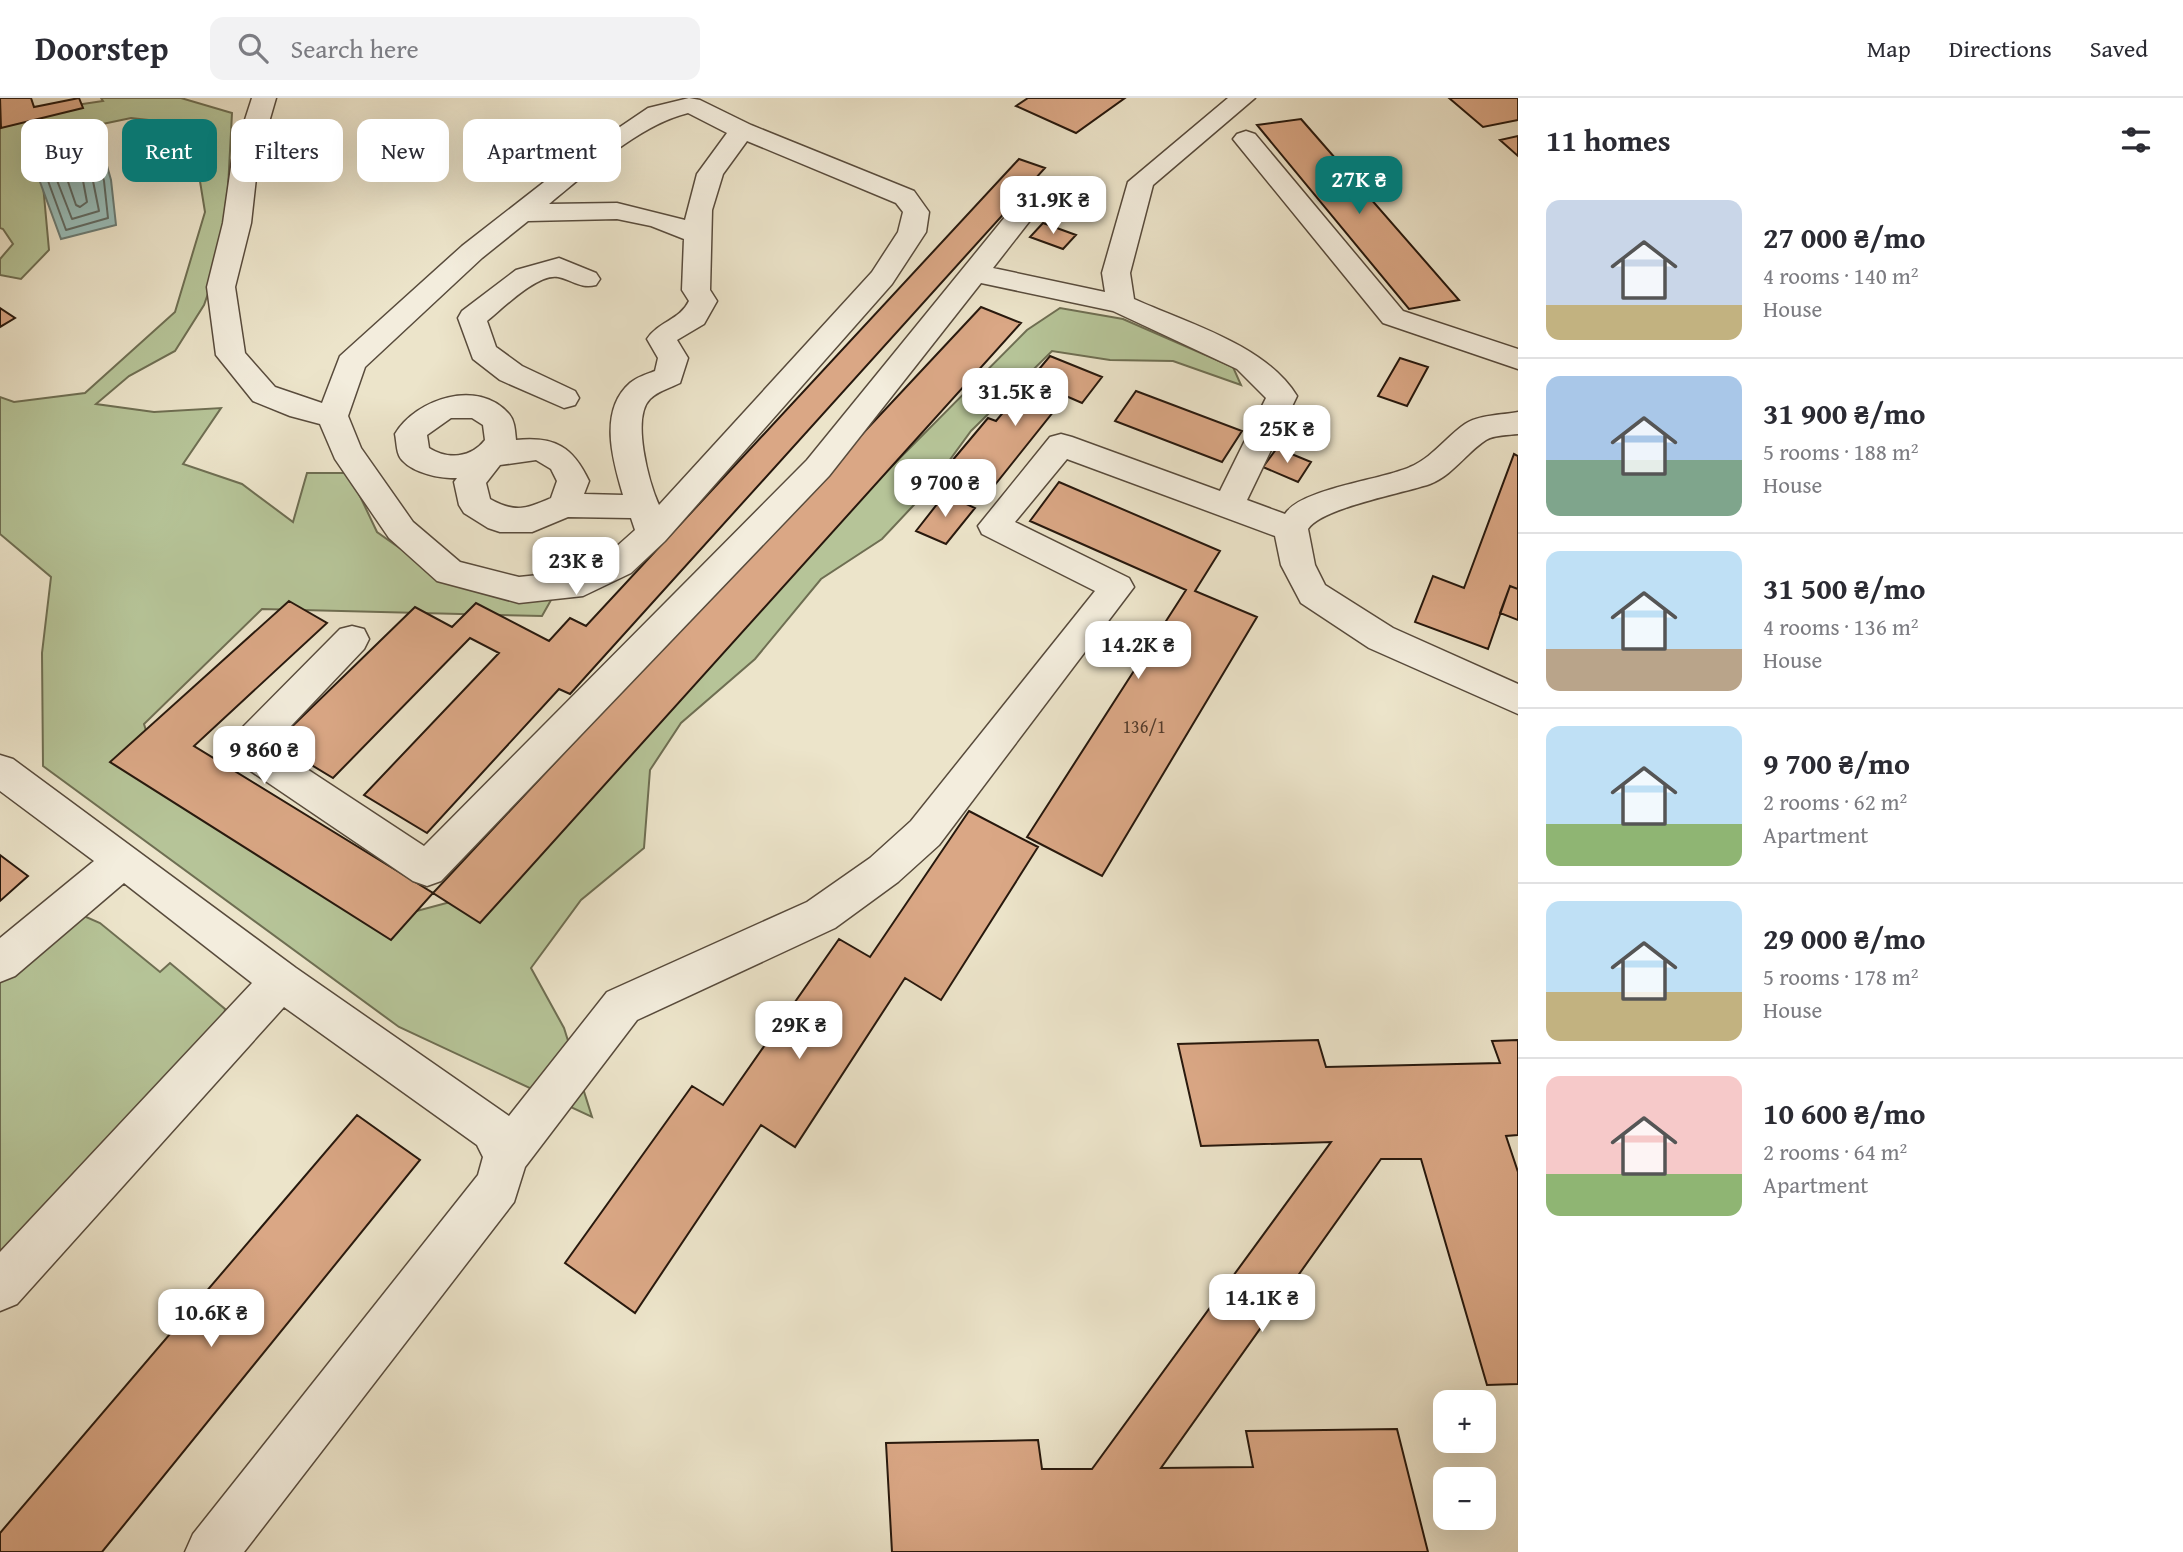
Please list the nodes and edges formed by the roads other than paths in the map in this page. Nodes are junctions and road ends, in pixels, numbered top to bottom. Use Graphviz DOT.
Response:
graph roads {
  1 [pos="264,98"];
  2 [pos="1242,98"];
  3 [pos="686,101"];
  4 [pos="742,130"];
  5 [pos="1247,139"];
  6 [pos="1040,191"];
  7 [pos="520,214"];
  8 [pos="698,234"];
  9 [pos="976,274"];
  10 [pos="586,279"];
  11 [pos="1121,304"];
  12 [pos="407,312"];
  13 [pos="471,318"];
  14 [pos="1518,359"];
  15 [pos="564,398"];
  16 [pos="333,416"];
  17 [pos="1518,423"];
  18 [pos="564,505"];
  19 [pos="1229,505"];
  20 [pos="648,520"];
  21 [pos="1292,529"];
  22 [pos="352,639"];
  23 [pos="1518,700"];
  24 [pos="0,770"];
  25 [pos="123,860"];
  26 [pos="0,964"];
  27 [pos="281,981"];
  28 [pos="505,1157"];
  29 [pos="0,1287"];
  30 [pos="211,1552"];
  1 -- 16 [label="street"];
  2 -- 11 [label="street"];
  3 -- 4 [label="street"];
  3 -- 7 [label="street"];
  4 -- 8 [label="street"];
  4 -- 20 [label="street"];
  5 -- 14 [label="street"];
  6 -- 9 [label="street"];
  7 -- 8 [label="street"];
  7 -- 12 [label="street"];
  8 -- 20 [label="street"];
  9 -- 11 [label="street"];
  9 -- 22 [label="street"];
  10 -- 13 [label="street"];
  11 -- 19 [label="street"];
  12 -- 13 [label="street"];
  12 -- 16 [label="street"];
  13 -- 15 [label="street"];
  16 -- 20 [label="street"];
  17 -- 21 [label="street"];
  18 -- 18 [label="street"];
  18 -- 20 [label="street"];
  19 -- 21 [label="street"];
  19 -- 28 [label="street"];
  21 -- 23 [label="street"];
  24 -- 25 [label="street"];
  25 -- 26 [label="street"];
  25 -- 27 [label="street"];
  27 -- 28 [label="street"];
  27 -- 29 [label="street"];
  28 -- 30 [label="street"];
}
